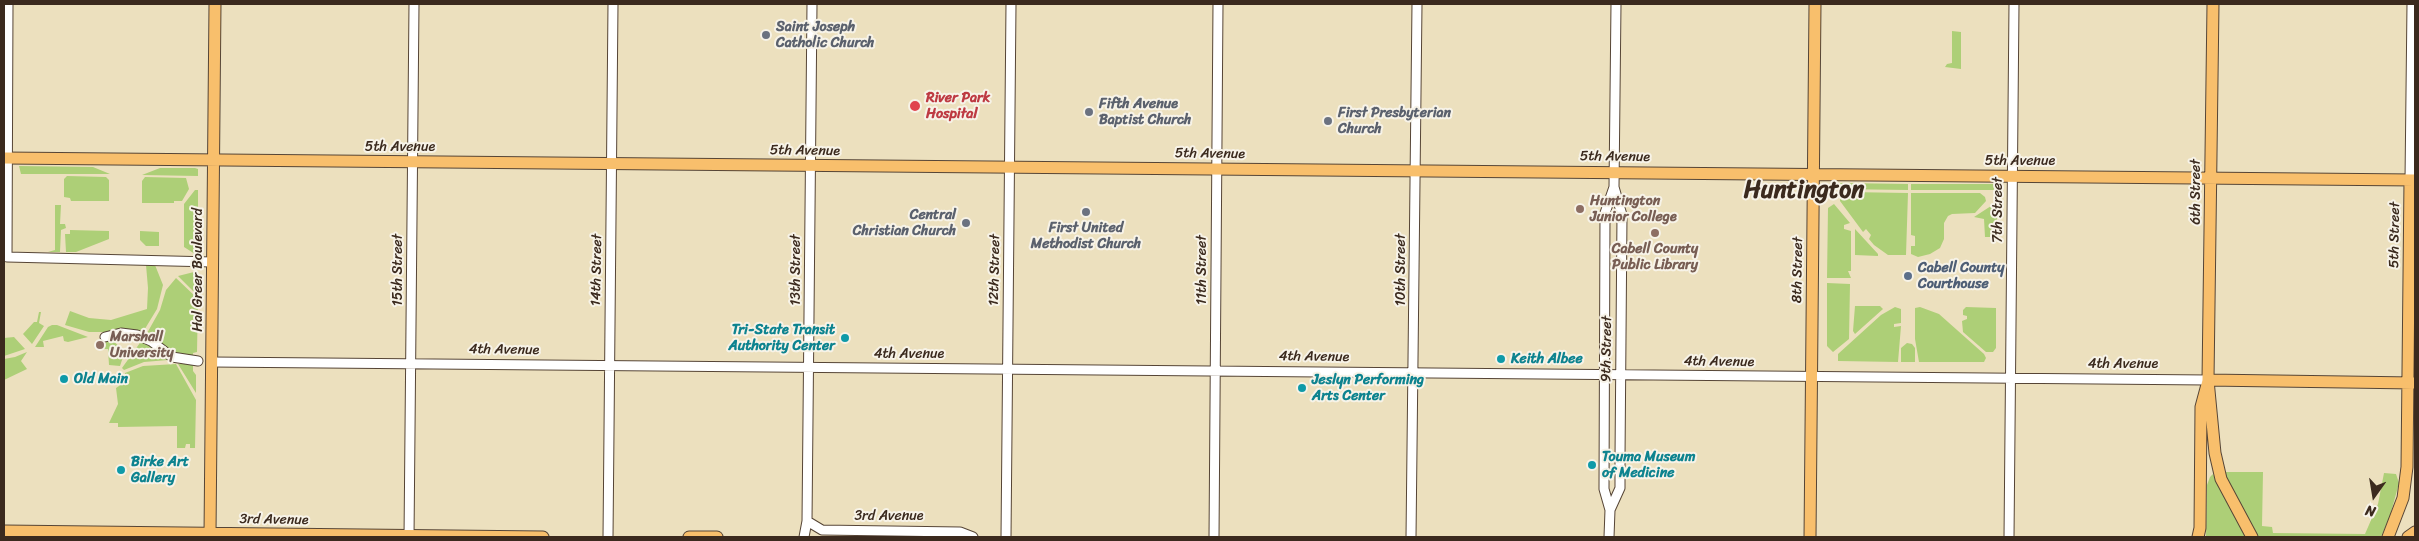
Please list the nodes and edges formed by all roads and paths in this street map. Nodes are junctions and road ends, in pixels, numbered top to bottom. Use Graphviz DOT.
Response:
graph roads {
  1 [pos="8,4"];
  2 [pos="215,4"];
  3 [pos="414,4"];
  4 [pos="613,4"];
  5 [pos="812,4"];
  6 [pos="1011,4"];
  7 [pos="1218,4"];
  8 [pos="1417,4"];
  9 [pos="1616,4"];
  10 [pos="1815,4"];
  11 [pos="2014,4"];
  12 [pos="2213,4"];
  13 [pos="2412,4"];
  14 [pos="6,158"];
  15 [pos="213,160"];
  16 [pos="412,162"];
  17 [pos="612,164"];
  18 [pos="810,166"];
  19 [pos="1010,167"];
  20 [pos="1216,169"];
  21 [pos="1415,170"];
  22 [pos="1614,172"];
  23 [pos="1814,175"];
  24 [pos="2012,176"];
  25 [pos="2211,178"];
  26 [pos="2413,180"];
  27 [pos="1614,187"];
  28 [pos="213,262"];
  29 [pos="106,337"];
  30 [pos="198,361"];
  31 [pos="212,362"];
  32 [pos="411,364"];
  33 [pos="610,367"];
  34 [pos="808,368"];
  35 [pos="1008,370"];
  36 [pos="1215,372"];
  37 [pos="1414,373"];
  38 [pos="1605,375"];
  39 [pos="1621,376"];
  40 [pos="1812,377"];
  41 [pos="2011,378"];
  42 [pos="2208,380"];
  43 [pos="2412,383"];
  44 [pos="1610,510"];
  45 [pos="807,521"];
  46 [pos="4,532"];
  47 [pos="2415,532"];
  48 [pos="210,535"];
  49 [pos="410,537"];
  50 [pos="544,537"];
  51 [pos="608,537"];
  52 [pos="689,537"];
  53 [pos="717,537"];
  54 [pos="804,537"];
  55 [pos="973,537"];
  56 [pos="1006,537"];
  57 [pos="1214,537"];
  58 [pos="1412,537"];
  59 [pos="1610,537"];
  60 [pos="1810,537"];
  61 [pos="2009,537"];
  62 [pos="2198,537"];
  63 [pos="2252,537"];
  64 [pos="2388,537"];
  65 [pos="2408,537"];
  1 -- 14 [label="street"];
  2 -- 15 [label="main road, Hal Greer Boulevard"];
  3 -- 16 [label="street, 15th Street"];
  4 -- 17 [label="street, 14th Street"];
  5 -- 18 [label="street, 13th Street"];
  6 -- 19 [label="street, 12th Street"];
  7 -- 20 [label="street, 11th Street"];
  8 -- 21 [label="street, 10th Street"];
  9 -- 22 [label="street, 9th Street"];
  10 -- 23 [label="main road, 8th Street"];
  11 -- 24 [label="street, 7th Street"];
  12 -- 25 [label="main road, 6th Street"];
  13 -- 26 [label="street, 5th Street"];
  14 -- 15 [label="main road, 5th Avenue"];
  14 -- 28 [label="street"];
  15 -- 16 [label="main road, 5th Avenue"];
  15 -- 28 [label="main road, Hal Greer Boulevard"];
  16 -- 17 [label="main road, 5th Avenue"];
  16 -- 32 [label="street, 15th Street"];
  17 -- 18 [label="main road, 5th Avenue"];
  17 -- 33 [label="street, 14th Street"];
  18 -- 19 [label="main road, 5th Avenue"];
  18 -- 34 [label="street, 13th Street"];
  19 -- 20 [label="main road, 5th Avenue"];
  19 -- 35 [label="street, 12th Street"];
  20 -- 21 [label="main road, 5th Avenue"];
  20 -- 36 [label="street, 11th Street"];
  21 -- 22 [label="main road, 5th Avenue"];
  21 -- 37 [label="street, 10th Street"];
  22 -- 23 [label="main road, 5th Avenue"];
  22 -- 27 [label="street, 9th Street"];
  23 -- 24 [label="main road, 5th Avenue"];
  23 -- 40 [label="main road, 8th Street"];
  24 -- 25 [label="main road, 5th Avenue"];
  24 -- 41 [label="street, 7th Street"];
  25 -- 26 [label="main road, 5th Avenue"];
  25 -- 42 [label="main road, 6th Street"];
  26 -- 43 [label="main road, 5th Street"];
  27 -- 38 [label="street, 9th Street"];
  27 -- 39 [label="street, 9th Street"];
  28 -- 31 [label="main road, Hal Greer Boulevard"];
  29 -- 30 [label="street"];
  31 -- 32 [label="street, 4th Avenue"];
  31 -- 48 [label="main road, Hal Greer Boulevard"];
  32 -- 33 [label="street, 4th Avenue"];
  32 -- 49 [label="street, 15th Street"];
  33 -- 34 [label="street, 4th Avenue"];
  33 -- 51 [label="street, 14th Street"];
  34 -- 35 [label="street, 4th Avenue"];
  34 -- 45 [label="street, 13th Street"];
  35 -- 36 [label="street, 4th Avenue"];
  35 -- 56 [label="street, 12th Street"];
  36 -- 37 [label="street, 4th Avenue"];
  36 -- 57 [label="street, 11th Street"];
  37 -- 38 [label="street, 4th Avenue"];
  37 -- 58 [label="street, 10th Street"];
  38 -- 39 [label="street, 4th Avenue"];
  38 -- 44 [label="street, 9th Street"];
  39 -- 40 [label="street, 4th Avenue"];
  39 -- 44 [label="street, 9th Street"];
  40 -- 41 [label="street, 4th Avenue"];
  40 -- 60 [label="main road, 8th Street"];
  41 -- 42 [label="street, 4th Avenue"];
  41 -- 61 [label="street, 7th Street"];
  42 -- 43 [label="main road, 4th Avenue"];
  42 -- 62 [label="main road"];
  42 -- 63 [label="main road"];
  43 -- 64 [label="main road, 5th Street"];
  44 -- 59 [label="street, 9th Street"];
  45 -- 54 [label="street, 13th Street"];
  45 -- 55 [label="street, 3rd Avenue"];
  46 -- 48 [label="main road, 3rd Avenue"];
  47 -- 65 [label="main road"];
  48 -- 49 [label="main road, 3rd Avenue"];
  49 -- 50 [label="main road, 3rd Avenue"];
  52 -- 53 [label="main road"];
}
